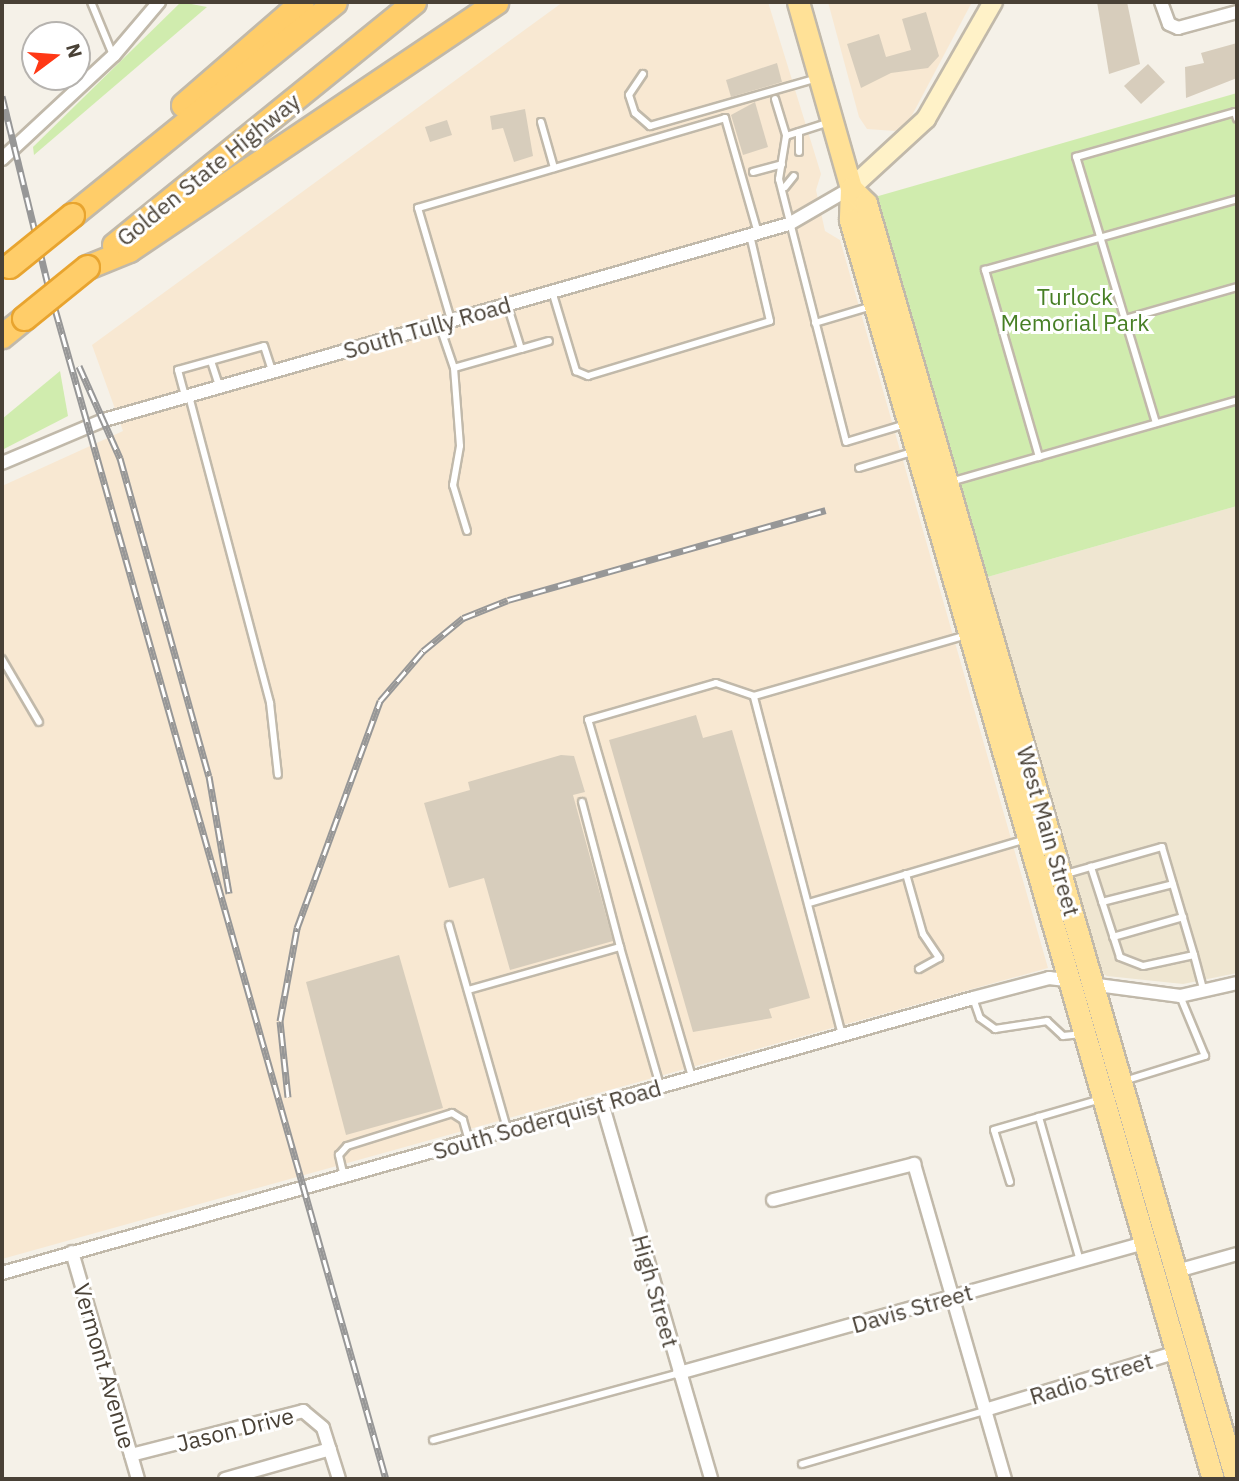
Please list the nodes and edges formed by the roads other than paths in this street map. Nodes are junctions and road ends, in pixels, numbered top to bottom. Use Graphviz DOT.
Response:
graph roads {
  1 [pos="91,2"];
  2 [pos="159,2"];
  3 [pos="302,2"];
  4 [pos="335,2"];
  5 [pos="414,2"];
  6 [pos="496,2"];
  7 [pos="798,2"];
  8 [pos="993,2"];
  9 [pos="1161,2"];
  10 [pos="1237,12"];
  11 [pos="114,55"];
  12 [pos="643,74"];
  13 [pos="819,77"];
  14 [pos="775,99"];
  15 [pos="1237,119"];
  16 [pos="541,122"];
  17 [pos="832,122"];
  18 [pos="799,132"];
  19 [pos="786,136"];
  20 [pos="799,152"];
  21 [pos="2,159"];
  22 [pos="782,164"];
  23 [pos="554,168"];
  24 [pos="753,172"];
  25 [pos="794,176"];
  26 [pos="115,180"];
  27 [pos="785,187"];
  28 [pos="851,188"];
  29 [pos="1237,199"];
  30 [pos="789,224"];
  31 [pos="754,234"];
  32 [pos="1100,237"];
  33 [pos="87,267"];
  34 [pos="5,269"];
  35 [pos="1237,287"];
  36 [pos="552,291"];
  37 [pos="507,304"];
  38 [pos="874,305"];
  39 [pos="1125,319"];
  40 [pos="445,322"];
  41 [pos="815,323"];
  42 [pos="2,336"];
  43 [pos="549,341"];
  44 [pos="521,349"];
  45 [pos="211,361"];
  46 [pos="454,368"];
  47 [pos="272,371"];
  48 [pos="219,386"];
  49 [pos="187,395"];
  50 [pos="1237,400"];
  51 [pos="1156,423"];
  52 [pos="908,424"];
  53 [pos="937,444"];
  54 [pos="916,451"];
  55 [pos="1039,457"];
  56 [pos="2,463"];
  57 [pos="859,468"];
  58 [pos="948,483"];
  59 [pos="467,531"];
  60 [pos="969,634"];
  61 [pos="2,659"];
  62 [pos="754,696"];
  63 [pos="39,722"];
  64 [pos="278,775"];
  65 [pos="582,802"];
  66 [pos="1027,839"];
  67 [pos="1091,867"];
  68 [pos="906,874"];
  69 [pos="1062,876"];
  70 [pos="1173,884"];
  71 [pos="1102,902"];
  72 [pos="809,903"];
  73 [pos="1183,917"];
  74 [pos="449,925"];
  75 [pos="1113,937"];
  76 [pos="620,947"];
  77 [pos="1194,955"];
  78 [pos="919,970"];
  79 [pos="1070,981"];
  80 [pos="1237,984"];
  81 [pos="1093,985"];
  82 [pos="468,990"];
  83 [pos="1205,994"];
  84 [pos="1180,996"];
  85 [pos="973,998"];
  86 [pos="1085,1033"];
  87 [pos="842,1035"];
  88 [pos="692,1077"];
  89 [pos="1122,1082"];
  90 [pos="660,1086"];
  91 [pos="1103,1098"];
  92 [pos="602,1103"];
  93 [pos="1039,1117"];
  94 [pos="508,1129"];
  95 [pos="469,1141"];
  96 [pos="344,1177"];
  97 [pos="1010,1182"];
  98 [pos="773,1200"];
  99 [pos="1145,1242"];
  100 [pos="72,1252"];
  101 [pos="1237,1254"];
  102 [pos="1080,1261"];
  103 [pos="1177,1271"];
  104 [pos="2,1273"];
  105 [pos="953,1297"];
  106 [pos="1198,1346"];
  107 [pos="1177,1352"];
  108 [pos="679,1373"];
  109 [pos="985,1411"];
  110 [pos="433,1440"];
  111 [pos="330,1450"];
  112 [pos="131,1455"];
  113 [pos="802,1464"];
  114 [pos="138,1479"];
  115 [pos="225,1479"];
  116 [pos="339,1479"];
  117 [pos="711,1479"];
  118 [pos="1005,1479"];
  119 [pos="1213,1479"];
  120 [pos="1236,1479"];
  1 -- 11 [label="lane"];
  2 -- 11 [label="street"];
  3 -- 26 [label="highway"];
  4 -- 26 [label="highway"];
  5 -- 33 [label="highway, Golden State Highway"];
  6 -- 33 [label="highway"];
  7 -- 13 [label="main road, West Main Street"];
  8 -- 28 [label="street"];
  9 -- 10 [label="street"];
  11 -- 21 [label="street"];
  12 -- 13 [label="lane"];
  13 -- 17 [label="main road, West Main Street"];
  14 -- 19 [label="lane"];
  15 -- 32 [label="lane"];
  16 -- 23 [label="lane"];
  17 -- 18 [label="lane"];
  17 -- 28 [label="main road, West Main Street"];
  18 -- 19 [label="lane"];
  18 -- 20 [label="lane"];
  19 -- 22 [label="lane"];
  22 -- 24 [label="lane"];
  22 -- 27 [label="lane"];
  23 -- 31 [label="lane"];
  23 -- 40 [label="lane"];
  25 -- 27 [label="lane"];
  26 -- 34 [label="highway, bridge"];
  27 -- 30 [label="lane"];
  28 -- 30 [label="street, South Tully Road"];
  28 -- 38 [label="main road, West Main Street"];
  28 -- 53 [label="main road, West Main Street"];
  29 -- 32 [label="lane"];
  30 -- 31 [label="street, South Tully Road"];
  30 -- 41 [label="lane"];
  31 -- 36 [label="street, South Tully Road"];
  31 -- 36 [label="lane"];
  32 -- 39 [label="lane"];
  32 -- 55 [label="lane"];
  33 -- 42 [label="highway, Golden State Highway, bridge"];
  35 -- 39 [label="lane"];
  36 -- 37 [label="street, South Tully Road"];
  37 -- 40 [label="street, South Tully Road"];
  37 -- 44 [label="lane"];
  38 -- 41 [label="lane"];
  38 -- 52 [label="main road, West Main Street"];
  39 -- 51 [label="lane"];
  40 -- 46 [label="lane"];
  40 -- 47 [label="street, South Tully Road"];
  41 -- 52 [label="lane"];
  43 -- 44 [label="lane"];
  44 -- 46 [label="lane"];
  45 -- 47 [label="lane"];
  45 -- 48 [label="lane"];
  45 -- 49 [label="lane"];
  46 -- 59 [label="lane"];
  47 -- 48 [label="street, South Tully Road"];
  48 -- 49 [label="street, South Tully Road"];
  49 -- 56 [label="street, South Tully Road"];
  49 -- 64 [label="lane"];
  50 -- 51 [label="lane"];
  51 -- 55 [label="lane"];
  52 -- 54 [label="main road, West Main Street"];
  53 -- 54 [label="lane"];
  53 -- 58 [label="main road, West Main Street"];
  54 -- 57 [label="lane"];
  54 -- 60 [label="main road, West Main Street"];
  55 -- 58 [label="lane"];
  58 -- 69 [label="main road, West Main Street"];
  60 -- 62 [label="lane"];
  60 -- 66 [label="main road, West Main Street"];
  61 -- 63 [label="lane"];
  62 -- 72 [label="lane"];
  62 -- 88 [label="lane"];
  65 -- 76 [label="lane"];
  66 -- 68 [label="lane"];
  66 -- 79 [label="main road, West Main Street"];
  67 -- 69 [label="lane"];
  67 -- 70 [label="lane"];
  67 -- 71 [label="lane"];
  68 -- 72 [label="lane"];
  68 -- 78 [label="lane"];
  69 -- 81 [label="main road, West Main Street"];
  70 -- 71 [label="lane"];
  70 -- 73 [label="lane"];
  71 -- 75 [label="lane"];
  72 -- 87 [label="lane"];
  73 -- 75 [label="lane"];
  73 -- 77 [label="lane"];
  74 -- 82 [label="lane"];
  75 -- 77 [label="lane"];
  76 -- 82 [label="lane"];
  76 -- 90 [label="lane"];
  77 -- 83 [label="lane"];
  79 -- 81 [label="street, South Soderquist Road"];
  79 -- 85 [label="street, South Soderquist Road"];
  79 -- 86 [label="main road, West Main Street"];
  80 -- 83 [label="street, South Soderquist Road"];
  81 -- 84 [label="street, South Soderquist Road"];
  81 -- 89 [label="main road, West Main Street"];
  82 -- 94 [label="lane"];
  83 -- 84 [label="street, South Soderquist Road"];
  84 -- 89 [label="lane"];
  85 -- 86 [label="lane"];
  85 -- 87 [label="street, South Soderquist Road"];
  86 -- 91 [label="main road, West Main Street"];
  87 -- 88 [label="street, South Soderquist Road"];
  88 -- 90 [label="street, South Soderquist Road"];
  89 -- 103 [label="main road, West Main Street"];
  90 -- 92 [label="street, South Soderquist Road"];
  91 -- 93 [label="lane"];
  91 -- 99 [label="main road, West Main Street"];
  92 -- 94 [label="street, South Soderquist Road"];
  92 -- 108 [label="street, High Street"];
  93 -- 97 [label="lane"];
  93 -- 102 [label="lane"];
  94 -- 95 [label="street, South Soderquist Road"];
  95 -- 96 [label="street, South Soderquist Road"];
  95 -- 96 [label="lane"];
  96 -- 100 [label="street, South Soderquist Road"];
  98 -- 105 [label="street"];
  99 -- 102 [label="street, Davis Street"];
  99 -- 107 [label="main road, West Main Street"];
  100 -- 104 [label="street, South Soderquist Road"];
  100 -- 112 [label="street, Vermont Avenue"];
  101 -- 103 [label="street"];
  102 -- 105 [label="street, Davis Street"];
  103 -- 106 [label="main road, West Main Street"];
  105 -- 108 [label="street, Davis Street"];
  105 -- 109 [label="street"];
  106 -- 107 [label="street, Radio Street"];
  106 -- 120 [label="main road, West Main Street"];
  107 -- 109 [label="street, Radio Street"];
  107 -- 119 [label="main road, West Main Street"];
  108 -- 110 [label="lane"];
  108 -- 117 [label="street, High Street"];
  109 -- 113 [label="lane"];
  109 -- 118 [label="street"];
  111 -- 112 [label="street, Jason Drive"];
  111 -- 115 [label="street"];
  111 -- 116 [label="street, Jason Drive"];
  112 -- 114 [label="street, Vermont Avenue"];
}
